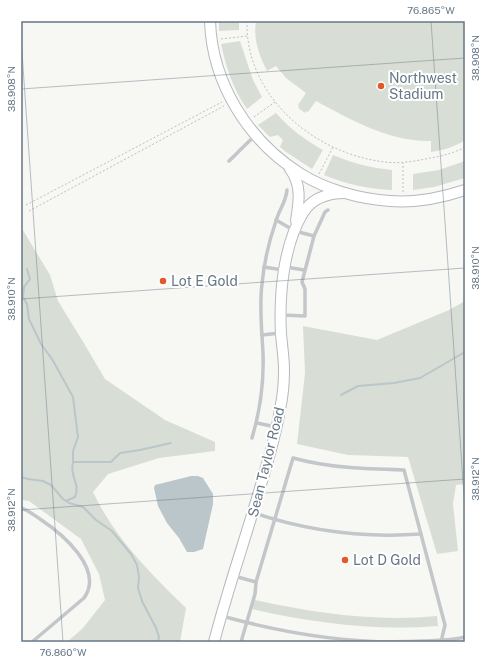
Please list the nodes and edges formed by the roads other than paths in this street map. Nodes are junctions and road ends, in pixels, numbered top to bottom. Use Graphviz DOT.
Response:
graph roads {
  1 [pos="210,21"];
  2 [pos="255,136"];
  3 [pos="229,161"];
  4 [pos="286,163"];
  5 [pos="287,190"];
  6 [pos="465,190"];
  7 [pos="345,193"];
  8 [pos="328,210"];
  9 [pos="276,220"];
  10 [pos="295,231"];
  11 [pos="314,236"];
  12 [pos="264,267"];
  13 [pos="284,269"];
  14 [pos="304,270"];
  15 [pos="281,314"];
  16 [pos="281,333"];
  17 [pos="262,335"];
  18 [pos="257,424"];
  19 [pos="277,427"];
  20 [pos="252,438"];
  21 [pos="21,508"];
  22 [pos="253,513"];
  23 [pos="275,520"];
  24 [pos="420,534"];
  25 [pos="233,576"];
  26 [pos="256,582"];
  27 [pos="221,616"];
  28 [pos="246,623"];
  29 [pos="465,637"];
  30 [pos="442,641"];
  31 [pos="32,642"];
  32 [pos="214,642"];
  33 [pos="241,642"];
  1 -- 2 [label="main road"];
  2 -- 3 [label="lane"];
  2 -- 4 [label="main road"];
  4 -- 7 [label="main road"];
  4 -- 10 [label="main road, Sean Taylor Road"];
  5 -- 9 [label="lane"];
  6 -- 7 [label="main road"];
  7 -- 10 [label="main road, Sean Taylor Road"];
  8 -- 11 [label="lane"];
  9 -- 10 [label="lane"];
  9 -- 12 [label="lane"];
  10 -- 11 [label="lane"];
  10 -- 13 [label="main road, Sean Taylor Road"];
  11 -- 14 [label="lane"];
  12 -- 13 [label="lane"];
  12 -- 17 [label="lane"];
  13 -- 14 [label="lane"];
  13 -- 15 [label="main road, Sean Taylor Road"];
  14 -- 15 [label="lane"];
  15 -- 16 [label="main road, Sean Taylor Road"];
  16 -- 17 [label="lane"];
  16 -- 19 [label="main road, Sean Taylor Road"];
  17 -- 18 [label="lane"];
  18 -- 19 [label="lane"];
  18 -- 20 [label="lane"];
  19 -- 22 [label="main road, Sean Taylor Road"];
  21 -- 31 [label="lane"];
  22 -- 23 [label="lane"];
  22 -- 25 [label="main road, Sean Taylor Road"];
  23 -- 24 [label="lane"];
  23 -- 24 [label="lane"];
  23 -- 26 [label="lane"];
  24 -- 30 [label="lane"];
  25 -- 26 [label="lane"];
  25 -- 27 [label="main road, Sean Taylor Road"];
  26 -- 28 [label="lane"];
  27 -- 28 [label="lane"];
  27 -- 32 [label="main road, Sean Taylor Road"];
  28 -- 30 [label="lane"];
  28 -- 33 [label="lane"];
  29 -- 30 [label="lane"];
}
